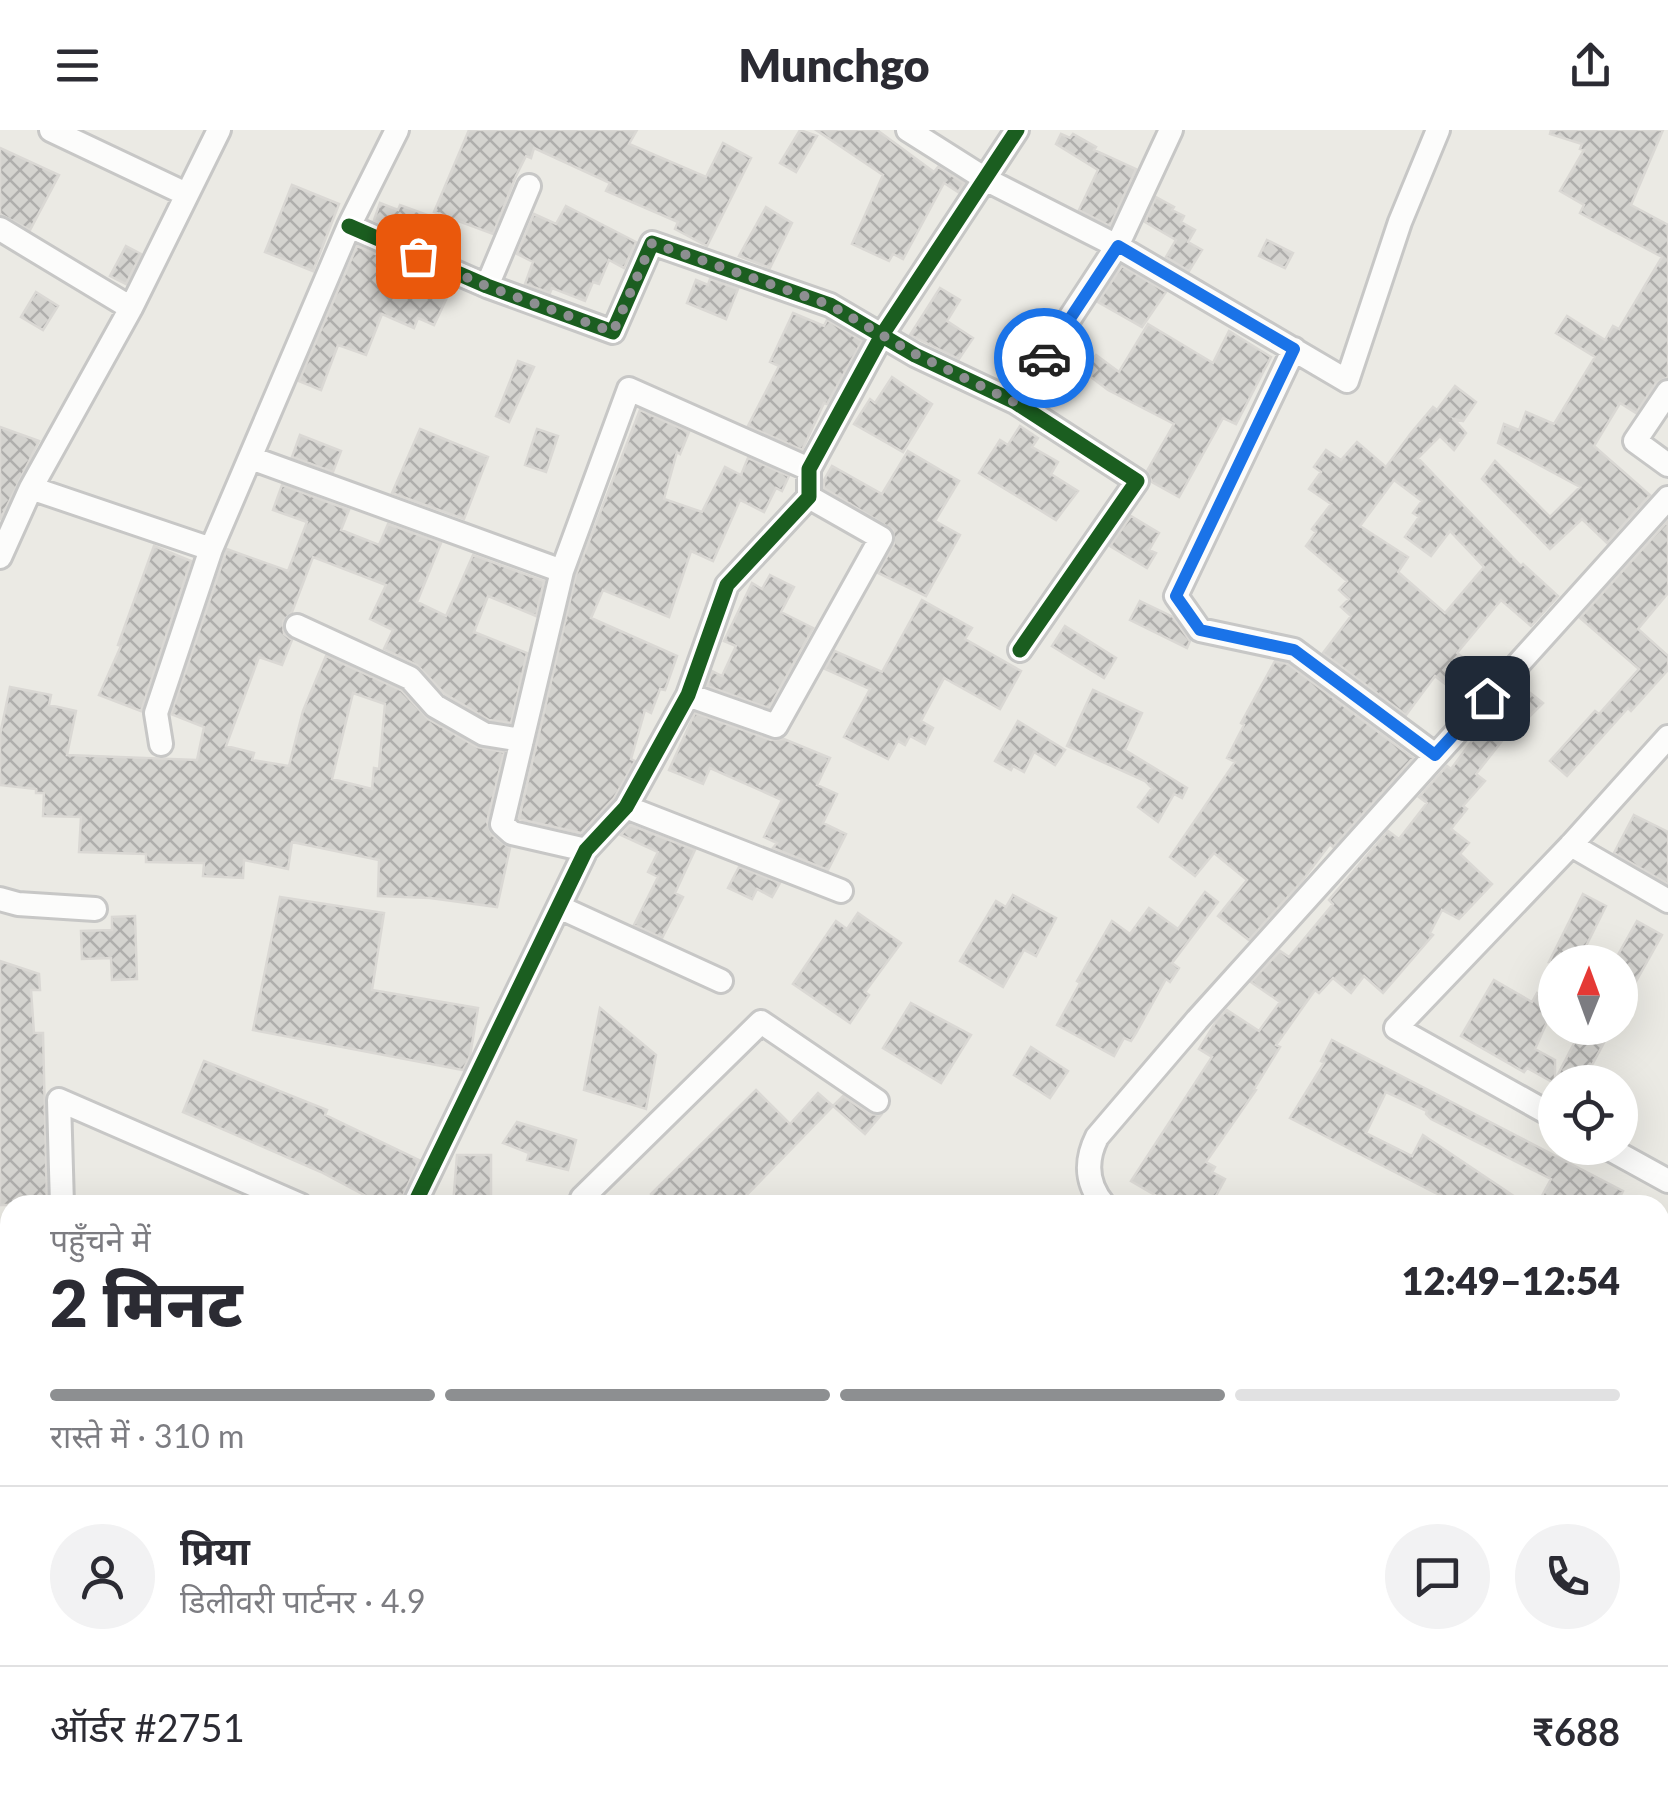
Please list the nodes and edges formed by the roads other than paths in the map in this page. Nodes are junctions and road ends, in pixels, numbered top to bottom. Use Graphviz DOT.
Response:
graph roads {
  1 [pos="51,130"];
  2 [pos="219,130"];
  3 [pos="396,130"];
  4 [pos="908,130"];
  5 [pos="1017,130"];
  6 [pos="1172,130"];
  7 [pos="1438,130"];
  8 [pos="987,180"];
  9 [pos="530,186"];
  10 [pos="186,194"];
  11 [pos="350,226"];
  12 [pos="0,229"];
  13 [pos="1118,246"];
  14 [pos="486,286"];
  15 [pos="131,308"];
  16 [pos="882,335"];
  17 [pos="1294,349"];
  18 [pos="1668,392"];
  19 [pos="1014,402"];
  20 [pos="251,458"];
  21 [pos="1668,466"];
  22 [pos="809,469"];
  23 [pos="31,488"];
  24 [pos="808,498"];
  25 [pos="1668,498"];
  26 [pos="210,549"];
  27 [pos="0,557"];
  28 [pos="562,571"];
  29 [pos="298,626"];
  30 [pos="1020,650"];
  31 [pos="688,695"];
  32 [pos="1668,737"];
  33 [pos="522,740"];
  34 [pos="162,744"];
  35 [pos="1435,755"];
  36 [pos="626,807"];
  37 [pos="1572,845"];
  38 [pos="586,850"];
  39 [pos="842,891"];
  40 [pos="0,898"];
  41 [pos="1668,901"];
  42 [pos="559,908"];
  43 [pos="95,909"];
  44 [pos="721,981"];
  45 [pos="877,1102"];
  46 [pos="1538,1108"];
  47 [pos="1638,1164"];
  48 [pos="1668,1181"];
  49 [pos="62,1195"];
  50 [pos="277,1195"];
  51 [pos="419,1195"];
  52 [pos="585,1195"];
  53 [pos="1096,1195"];
  1 -- 10 [label="street"];
  2 -- 10 [label="street"];
  3 -- 11 [label="street"];
  4 -- 8 [label="street"];
  5 -- 8 [label="street"];
  6 -- 13 [label="street"];
  7 -- 17 [label="street"];
  8 -- 13 [label="street"];
  8 -- 16 [label="street"];
  9 -- 14 [label="street"];
  10 -- 15 [label="street"];
  11 -- 14 [label="street"];
  11 -- 20 [label="street"];
  12 -- 15 [label="street"];
  13 -- 17 [label="street"];
  13 -- 19 [label="street"];
  14 -- 16 [label="street"];
  15 -- 23 [label="street"];
  16 -- 19 [label="street"];
  16 -- 22 [label="street"];
  17 -- 35 [label="street"];
  18 -- 21 [label="street"];
  19 -- 30 [label="street"];
  20 -- 26 [label="street"];
  20 -- 28 [label="street"];
  22 -- 24 [label="street"];
  22 -- 28 [label="street"];
  23 -- 26 [label="street"];
  23 -- 27 [label="street"];
  24 -- 31 [label="street"];
  24 -- 31 [label="street"];
  25 -- 35 [label="street"];
  26 -- 34 [label="street"];
  28 -- 33 [label="street"];
  29 -- 33 [label="street"];
  31 -- 36 [label="street"];
  32 -- 37 [label="street"];
  33 -- 38 [label="street"];
  35 -- 53 [label="street"];
  36 -- 38 [label="street"];
  36 -- 39 [label="street"];
  37 -- 41 [label="street"];
  37 -- 46 [label="street"];
  38 -- 42 [label="street"];
  40 -- 43 [label="street"];
  42 -- 44 [label="street"];
  42 -- 51 [label="street"];
  45 -- 52 [label="street"];
  47 -- 48 [label="street"];
  49 -- 50 [label="street"];
}
